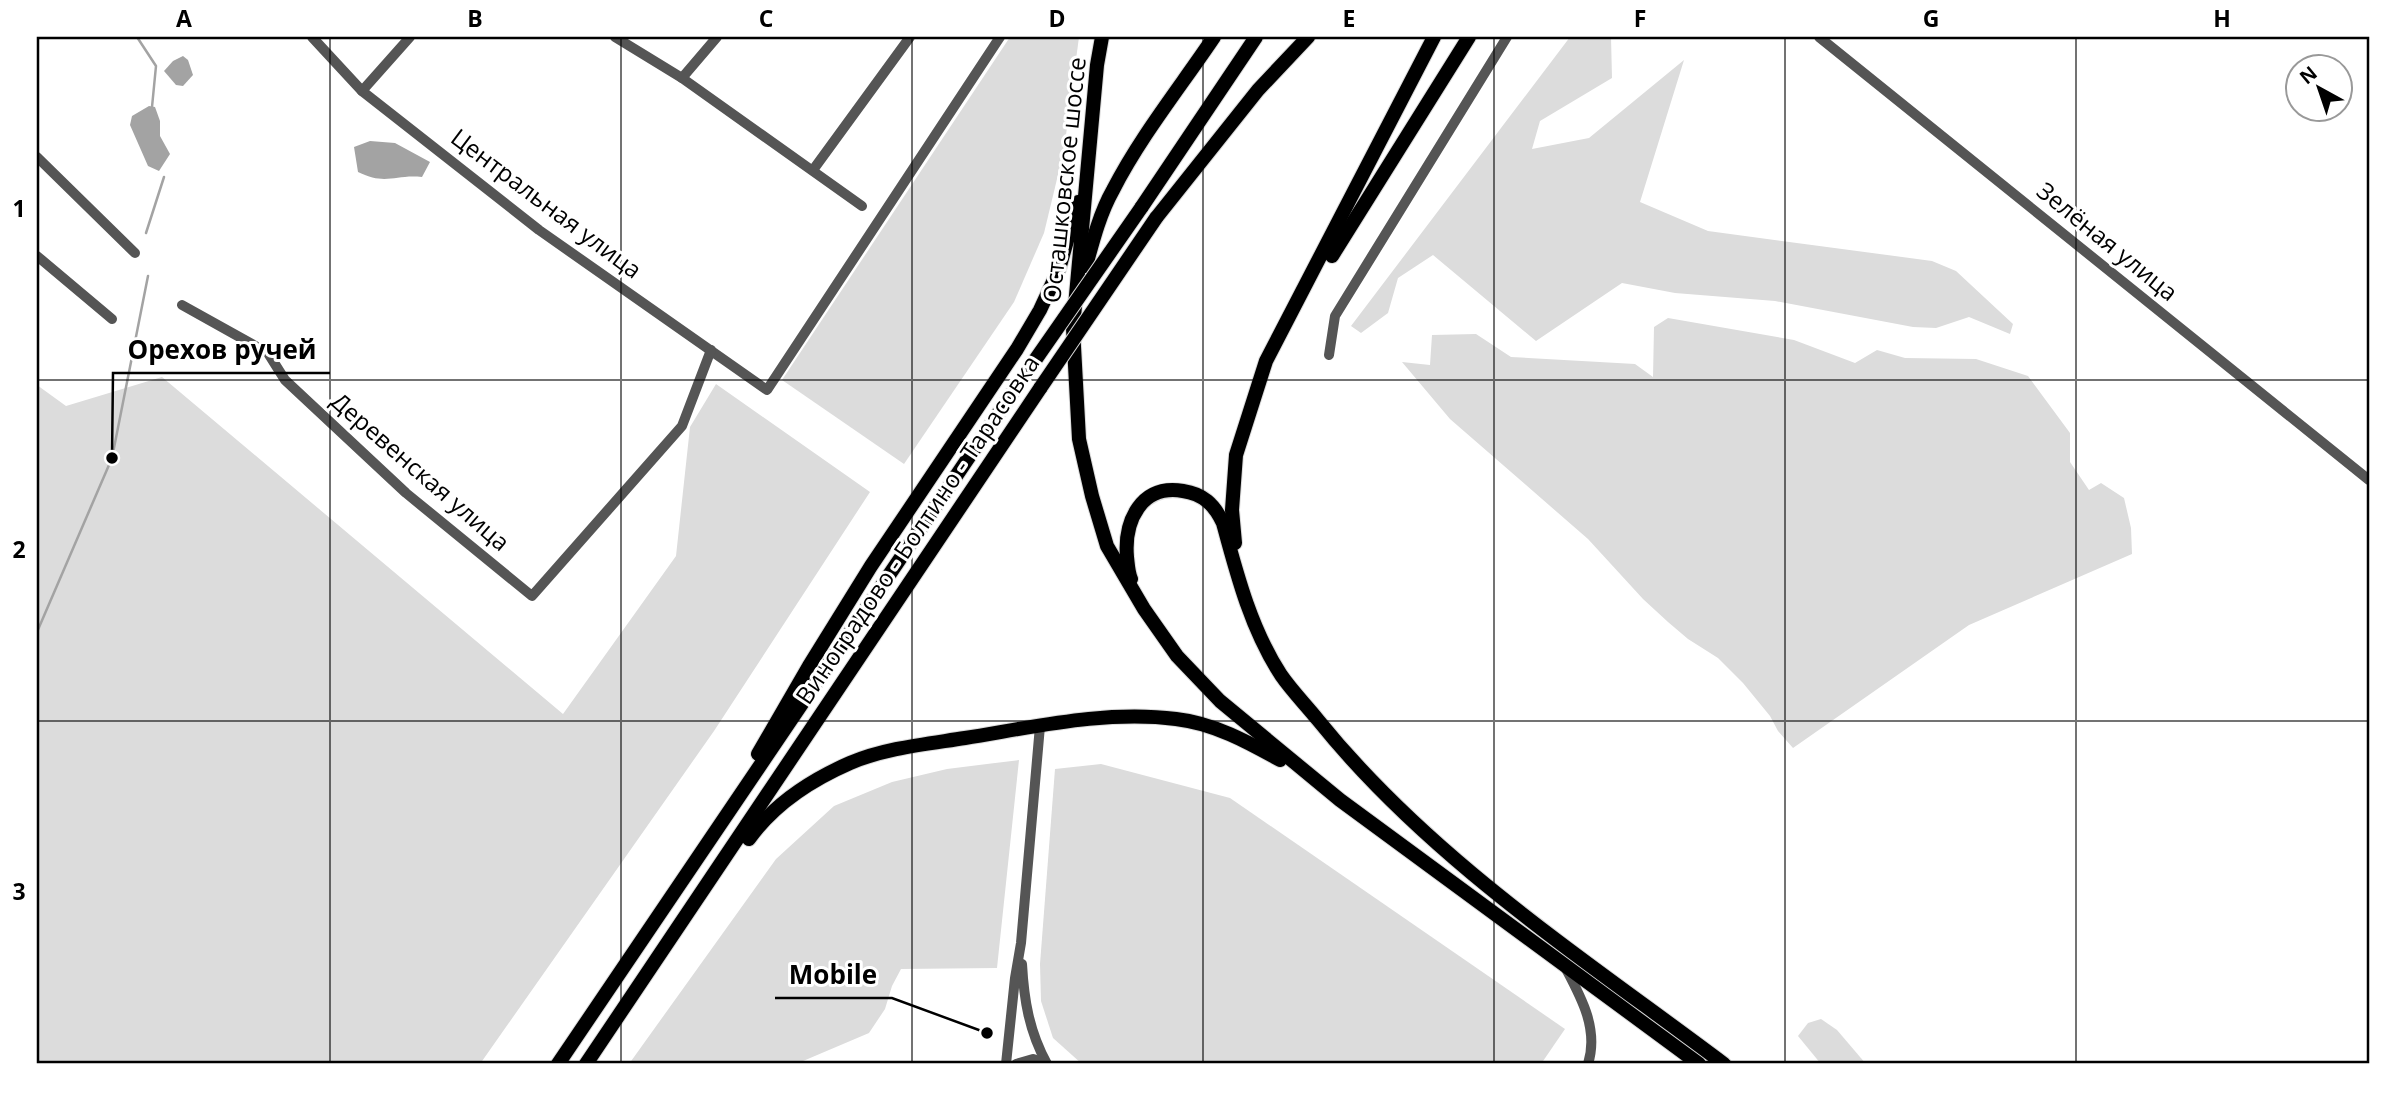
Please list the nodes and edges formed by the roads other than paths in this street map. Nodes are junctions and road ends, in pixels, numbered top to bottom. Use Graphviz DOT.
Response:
graph roads {
  1 [pos="312,37"];
  2 [pos="410,37"];
  3 [pos="616,37"];
  4 [pos="717,37"];
  5 [pos="910,37"];
  6 [pos="1000,37"];
  7 [pos="1102,37"];
  8 [pos="1214,37"];
  9 [pos="1256,37"];
  10 [pos="1308,37"];
  11 [pos="1434,37"];
  12 [pos="1469,37"];
  13 [pos="1507,37"];
  14 [pos="1819,37"];
  15 [pos="682,78"];
  16 [pos="362,90"];
  17 [pos="37,157"];
  18 [pos="813,170"];
  19 [pos="1088,170"];
  20 [pos="862,206"];
  21 [pos="135,253"];
  22 [pos="37,256"];
  23 [pos="182,305"];
  24 [pos="1075,312"];
  25 [pos="112,319"];
  26 [pos="711,350"];
  27 [pos="1329,355"];
  28 [pos="1266,361"];
  29 [pos="2369,480"];
  30 [pos="1237,569"];
  31 [pos="1144,609"];
  32 [pos="1040,726"];
  33 [pos="1320,784"];
  34 [pos="702,851"];
  35 [pos="1021,943"];
  36 [pos="1563,964"];
  37 [pos="634,995"];
  38 [pos="558,1064"];
  39 [pos="586,1064"];
  40 [pos="1006,1064"];
  41 [pos="1016,1064"];
  42 [pos="1047,1064"];
  43 [pos="1587,1064"];
  44 [pos="1699,1064"];
  45 [pos="1724,1064"];
  1 -- 16 [label="street, Центральная улица"];
  2 -- 16 [label="street"];
  3 -- 15 [label="street"];
  4 -- 15 [label="street"];
  5 -- 18 [label="street"];
  6 -- 26 [label="street, Центральная улица"];
  7 -- 19 [label="main road, Осташковское шоссе"];
  8 -- 24 [label="main road"];
  9 -- 34 [label="main road, Виноградово - Болтино - Тарасовка, bridge"];
  10 -- 37 [label="main road, Виноградово - Болтино - Тарасовка, bridge"];
  11 -- 28 [label="main road"];
  12 -- 28 [label="main road"];
  13 -- 27 [label="street"];
  14 -- 29 [label="street, Зелёная улица"];
  15 -- 18 [label="street"];
  16 -- 26 [label="street, Центральная улица"];
  17 -- 21 [label="street"];
  18 -- 20 [label="street"];
  19 -- 24 [label="main road, Осташковское шоссе"];
  19 -- 34 [label="main road"];
  22 -- 25 [label="street"];
  23 -- 26 [label="street, Деревенская улица"];
  24 -- 31 [label="main road, Осташковское шоссе"];
  28 -- 30 [label="main road"];
  30 -- 31 [label="main road"];
  30 -- 45 [label="main road"];
  31 -- 33 [label="main road"];
  32 -- 33 [label="main road"];
  32 -- 35 [label="street"];
  32 -- 37 [label="main road"];
  33 -- 36 [label="main road"];
  34 -- 38 [label="main road, Виноградово - Болтино - Тарасовка"];
  35 -- 40 [label="street"];
  35 -- 42 [label="street"];
  36 -- 43 [label="street"];
  36 -- 44 [label="main road"];
  37 -- 39 [label="main road, Виноградово - Болтино - Тарасовка"];
  41 -- 42 [label="street"];
}
